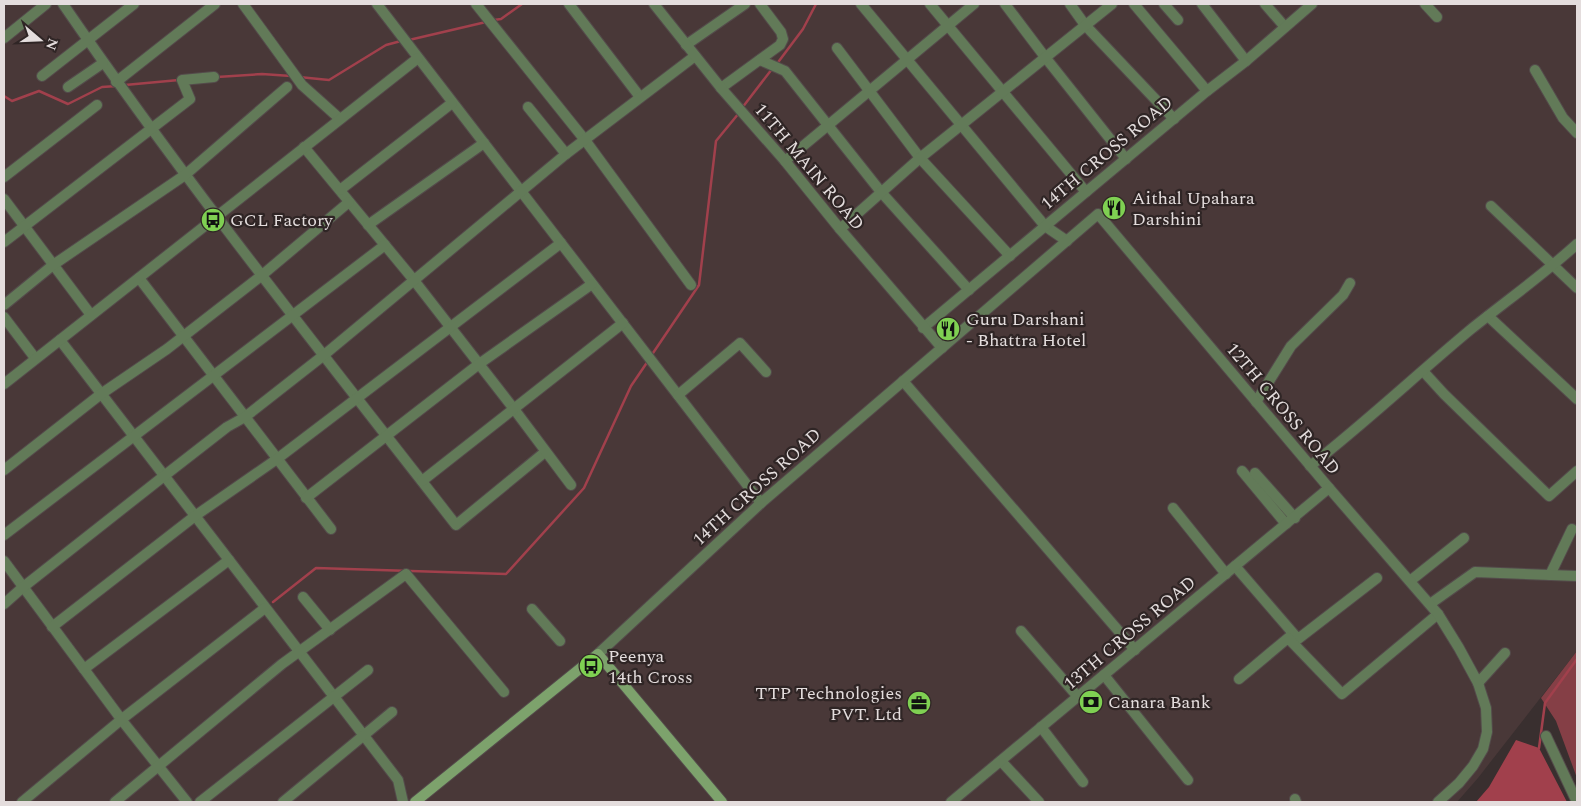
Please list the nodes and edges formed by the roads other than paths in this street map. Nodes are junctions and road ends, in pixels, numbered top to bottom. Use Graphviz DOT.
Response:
graph roads {
  1 [pos="46,4"];
  2 [pos="63,4"];
  3 [pos="134,4"];
  4 [pos="243,4"];
  5 [pos="376,4"];
  6 [pos="476,4"];
  7 [pos="569,4"];
  8 [pos="654,4"];
  9 [pos="745,4"];
  10 [pos="760,4"];
  11 [pos="861,4"];
  12 [pos="930,4"];
  13 [pos="974,4"];
  14 [pos="1005,4"];
  15 [pos="1070,4"];
  16 [pos="1112,4"];
  17 [pos="1134,4"];
  18 [pos="1164,4"];
  19 [pos="1202,4"];
  20 [pos="1265,4"];
  21 [pos="1312,4"];
  22 [pos="1425,4"];
  23 [pos="212,5"];
  24 [pos="1437,17"];
  25 [pos="1178,20"];
  26 [pos="1086,25"];
  27 [pos="948,26"];
  28 [pos="1285,27"];
  29 [pos="4,38"];
  30 [pos="87,40"];
  31 [pos="686,45"];
  32 [pos="837,48"];
  33 [pos="694,56"];
  34 [pos="418,58"];
  35 [pos="1045,58"];
  36 [pos="760,60"];
  37 [pos="908,60"];
  38 [pos="1246,61"];
  39 [pos="103,63"];
  40 [pos="1535,70"];
  41 [pos="42,76"];
  42 [pos="214,77"];
  43 [pos="116,82"];
  44 [pos="68,87"];
  45 [pos="287,87"];
  46 [pos="721,88"];
  47 [pos="1207,91"];
  48 [pos="869,92"];
  49 [pos="1002,92"];
  50 [pos="640,97"];
  51 [pos="452,103"];
  52 [pos="97,105"];
  53 [pos="528,107"];
  54 [pos="340,119"];
  55 [pos="1174,119"];
  56 [pos="962,124"];
  57 [pos="828,126"];
  58 [pos="152,130"];
  59 [pos="1577,133"];
  60 [pos="585,140"];
  61 [pos="484,143"];
  62 [pos="304,147"];
  63 [pos="566,154"];
  64 [pos="920,158"];
  65 [pos="1126,159"];
  66 [pos="785,161"];
  67 [pos="186,175"];
  68 [pos="4,177"];
  69 [pos="340,190"];
  70 [pos="520,191"];
  71 [pos="881,192"];
  72 [pos="1086,192"];
  73 [pos="4,199"];
  74 [pos="349,202"];
  75 [pos="1491,206"];
  76 [pos="216,218"];
  77 [pos="368,225"];
  78 [pos="24,226"];
  79 [pos="1045,226"];
  80 [pos="840,229"];
  81 [pos="1067,241"];
  82 [pos="4,242"];
  83 [pos="561,243"];
  84 [pos="1577,244"];
  85 [pos="385,245"];
  86 [pos="1010,256"];
  87 [pos="54,265"];
  88 [pos="1554,265"];
  89 [pos="261,276"];
  90 [pos="139,278"];
  91 [pos="413,279"];
  92 [pos="1350,283"];
  93 [pos="592,284"];
  94 [pos="691,285"];
  95 [pos="1577,288"];
  96 [pos="969,290"];
  97 [pos="4,305"];
  98 [pos="91,315"];
  99 [pos="293,316"];
  100 [pos="1488,316"];
  101 [pos="4,317"];
  102 [pos="623,323"];
  103 [pos="450,327"];
  104 [pos="924,328"];
  105 [pos="184,335"];
  106 [pos="60,340"];
  107 [pos="942,348"];
  108 [pos="324,355"];
  109 [pos="35,358"];
  110 [pos="480,364"];
  111 [pos="1423,371"];
  112 [pos="766,372"];
  113 [pos="214,375"];
  114 [pos="904,381"];
  115 [pos="4,384"];
  116 [pos="101,394"];
  117 [pos="678,395"];
  118 [pos="357,398"];
  119 [pos="1577,398"];
  120 [pos="1256,402"];
  121 [pos="514,409"];
  122 [pos="245,417"];
  123 [pos="133,436"];
  124 [pos="387,436"];
  125 [pos="545,452"];
  126 [pos="277,459"];
  127 [pos="1310,466"];
  128 [pos="4,470"];
  129 [pos="1242,471"];
  130 [pos="1577,472"];
  131 [pos="1255,473"];
  132 [pos="164,476"];
  133 [pos="422,482"];
  134 [pos="571,485"];
  135 [pos="1329,488"];
  136 [pos="306,498"];
  137 [pos="761,503"];
  138 [pos="1173,508"];
  139 [pos="195,516"];
  140 [pos="1290,521"];
  141 [pos="1572,529"];
  142 [pos="330,530"];
  143 [pos="4,535"];
  144 [pos="1464,538"];
  145 [pos="229,560"];
  146 [pos="4,561"];
  147 [pos="1236,566"];
  148 [pos="1226,574"];
  149 [pos="1550,575"];
  150 [pos="1577,576"];
  151 [pos="1377,578"];
  152 [pos="1410,581"];
  153 [pos="22,588"];
  154 [pos="303,597"];
  155 [pos="4,604"];
  156 [pos="1430,604"];
  157 [pos="265,608"];
  158 [pos="532,609"];
  159 [pos="1438,614"];
  160 [pos="52,627"];
  161 [pos="330,630"];
  162 [pos="1021,631"];
  163 [pos="560,641"];
  164 [pos="1135,650"];
  165 [pos="300,653"];
  166 [pos="1505,653"];
  167 [pos="598,654"];
  168 [pos="84,669"];
  169 [pos="368,670"];
  170 [pos="1104,675"];
  171 [pos="1239,679"];
  172 [pos="1478,684"];
  173 [pos="504,692"];
  174 [pos="333,696"];
  175 [pos="1078,697"];
  176 [pos="392,712"];
  177 [pos="122,719"];
  178 [pos="1041,728"];
  179 [pos="363,735"];
  180 [pos="1546,736"];
  181 [pos="1001,761"];
  182 [pos="158,765"];
  183 [pos="1188,780"];
  184 [pos="1083,782"];
  185 [pos="22,802"];
  186 [pos="115,802"];
  187 [pos="187,802"];
  188 [pos="200,802"];
  189 [pos="283,802"];
  190 [pos="403,802"];
  191 [pos="415,802"];
  192 [pos="722,802"];
  193 [pos="953,802"];
  194 [pos="1039,802"];
  195 [pos="1438,802"];
  196 [pos="1577,802"];
  1 -- 29 [label="street"];
  2 -- 30 [label="street"];
  3 -- 30 [label="street"];
  4 -- 54 [label="street"];
  5 -- 34 [label="street"];
  6 -- 60 [label="street"];
  7 -- 50 [label="street"];
  8 -- 31 [label="street, 11TH MAIN ROAD"];
  9 -- 31 [label="street"];
  10 -- 36 [label="street"];
  11 -- 37 [label="street"];
  12 -- 27 [label="street"];
  13 -- 27 [label="street"];
  14 -- 35 [label="street"];
  15 -- 26 [label="street"];
  16 -- 26 [label="street"];
  17 -- 47 [label="street"];
  18 -- 25 [label="street"];
  19 -- 38 [label="street"];
  20 -- 28 [label="street"];
  21 -- 28 [label="street, 14TH CROSS ROAD"];
  22 -- 24 [label="street"];
  23 -- 43 [label="street"];
  26 -- 35 [label="street"];
  26 -- 55 [label="street"];
  27 -- 37 [label="street"];
  27 -- 49 [label="street"];
  28 -- 38 [label="street, 14TH CROSS ROAD"];
  30 -- 39 [label="street"];
  30 -- 41 [label="street"];
  31 -- 33 [label="street, 11TH MAIN ROAD"];
  32 -- 48 [label="street"];
  33 -- 46 [label="street, 11TH MAIN ROAD"];
  33 -- 50 [label="street"];
  34 -- 51 [label="street"];
  34 -- 54 [label="street"];
  35 -- 49 [label="street"];
  35 -- 65 [label="street"];
  36 -- 46 [label="street"];
  36 -- 57 [label="street"];
  37 -- 48 [label="street"];
  37 -- 56 [label="street"];
  38 -- 47 [label="street, 14TH CROSS ROAD"];
  39 -- 43 [label="street"];
  39 -- 44 [label="street"];
  40 -- 59 [label="street"];
  42 -- 58 [label="street"];
  43 -- 58 [label="street"];
  45 -- 67 [label="street"];
  46 -- 66 [label="street, 11TH MAIN ROAD"];
  47 -- 55 [label="street, 14TH CROSS ROAD"];
  48 -- 57 [label="street"];
  48 -- 64 [label="street"];
  49 -- 56 [label="street"];
  49 -- 72 [label="street"];
  50 -- 60 [label="street"];
  51 -- 61 [label="street"];
  51 -- 69 [label="street"];
  52 -- 68 [label="street"];
  53 -- 63 [label="street"];
  54 -- 62 [label="street"];
  55 -- 65 [label="street, 14TH CROSS ROAD"];
  56 -- 64 [label="street"];
  56 -- 79 [label="street"];
  57 -- 66 [label="street"];
  57 -- 71 [label="street"];
  58 -- 67 [label="street"];
  58 -- 78 [label="street"];
  60 -- 63 [label="street"];
  60 -- 94 [label="street"];
  61 -- 70 [label="street"];
  61 -- 77 [label="street"];
  62 -- 69 [label="street"];
  62 -- 76 [label="street"];
  63 -- 70 [label="street"];
  64 -- 71 [label="street"];
  64 -- 86 [label="street"];
  65 -- 72 [label="street, 14TH CROSS ROAD"];
  66 -- 80 [label="street, 11TH MAIN ROAD"];
  67 -- 76 [label="street"];
  67 -- 87 [label="street"];
  69 -- 74 [label="street"];
  70 -- 83 [label="street"];
  70 -- 91 [label="street"];
  71 -- 80 [label="street"];
  71 -- 96 [label="street"];
  72 -- 79 [label="street, 14TH CROSS ROAD"];
  73 -- 78 [label="street"];
  74 -- 77 [label="street"];
  74 -- 89 [label="street"];
  75 -- 88 [label="street"];
  76 -- 89 [label="street"];
  76 -- 90 [label="street"];
  77 -- 85 [label="street"];
  78 -- 82 [label="street"];
  78 -- 87 [label="street"];
  79 -- 81 [label="street"];
  79 -- 86 [label="street, 14TH CROSS ROAD"];
  80 -- 104 [label="street, 11TH MAIN ROAD"];
  81 -- 107 [label="street, 12TH CROSS ROAD"];
  81 -- 120 [label="street, 12TH CROSS ROAD"];
  83 -- 93 [label="street"];
  83 -- 103 [label="street"];
  84 -- 88 [label="street"];
  85 -- 91 [label="street"];
  85 -- 99 [label="street"];
  86 -- 96 [label="street, 14TH CROSS ROAD"];
  87 -- 97 [label="street"];
  87 -- 98 [label="street"];
  88 -- 95 [label="street"];
  88 -- 100 [label="street"];
  89 -- 99 [label="street"];
  89 -- 105 [label="street"];
  90 -- 98 [label="street"];
  90 -- 105 [label="street"];
  91 -- 103 [label="street"];
  91 -- 108 [label="street"];
  92 -- 120 [label="street"];
  93 -- 102 [label="street"];
  93 -- 110 [label="street"];
  96 -- 104 [label="street, 14TH CROSS ROAD"];
  98 -- 106 [label="street"];
  99 -- 108 [label="street"];
  99 -- 113 [label="street"];
  100 -- 111 [label="street"];
  100 -- 119 [label="street"];
  101 -- 109 [label="street"];
  102 -- 117 [label="street"];
  102 -- 121 [label="street"];
  103 -- 110 [label="street"];
  103 -- 118 [label="street"];
  104 -- 107 [label="street, 11TH MAIN ROAD"];
  105 -- 113 [label="street"];
  105 -- 116 [label="street"];
  106 -- 109 [label="street"];
  106 -- 116 [label="street"];
  107 -- 114 [label="street, 14TH CROSS ROAD"];
  108 -- 118 [label="street"];
  108 -- 122 [label="street"];
  109 -- 115 [label="street"];
  110 -- 121 [label="street"];
  110 -- 124 [label="street"];
  111 -- 127 [label="street"];
  111 -- 130 [label="street"];
  112 -- 117 [label="street"];
  113 -- 122 [label="street"];
  113 -- 123 [label="street"];
  114 -- 137 [label="street, 14TH CROSS ROAD"];
  114 -- 164 [label="street"];
  116 -- 123 [label="street"];
  116 -- 128 [label="street"];
  117 -- 137 [label="street"];
  118 -- 124 [label="street"];
  118 -- 126 [label="street"];
  120 -- 127 [label="street, 12TH CROSS ROAD"];
  121 -- 125 [label="street"];
  121 -- 133 [label="street"];
  122 -- 126 [label="street"];
  122 -- 132 [label="street"];
  123 -- 132 [label="street"];
  123 -- 143 [label="street"];
  124 -- 133 [label="street"];
  124 -- 136 [label="street"];
  125 -- 133 [label="street"];
  125 -- 134 [label="street"];
  126 -- 136 [label="street"];
  126 -- 139 [label="street"];
  127 -- 135 [label="street, 12TH CROSS ROAD"];
  129 -- 140 [label="street"];
  131 -- 140 [label="street"];
  132 -- 139 [label="street"];
  132 -- 153 [label="street"];
  135 -- 140 [label="street, 13TH CROSS ROAD"];
  135 -- 152 [label="street, 12TH CROSS ROAD"];
  136 -- 142 [label="street"];
  137 -- 167 [label="street, 14TH CROSS ROAD"];
  138 -- 148 [label="street"];
  139 -- 145 [label="street"];
  139 -- 160 [label="street"];
  140 -- 147 [label="street, 13TH CROSS ROAD"];
  141 -- 149 [label="street"];
  144 -- 152 [label="street"];
  145 -- 157 [label="street"];
  145 -- 168 [label="street"];
  146 -- 153 [label="street"];
  147 -- 148 [label="street, 13TH CROSS ROAD"];
  147 -- 151 [label="street"];
  148 -- 164 [label="street, 13TH CROSS ROAD"];
  149 -- 150 [label="street"];
  149 -- 156 [label="street"];
  152 -- 156 [label="street, 12TH CROSS ROAD"];
  153 -- 155 [label="street"];
  153 -- 160 [label="street"];
  154 -- 161 [label="street"];
  156 -- 159 [label="street, 12TH CROSS ROAD"];
  157 -- 165 [label="street"];
  157 -- 177 [label="street"];
  158 -- 163 [label="street"];
  159 -- 171 [label="street"];
  159 -- 172 [label="street, 12TH CROSS ROAD"];
  160 -- 168 [label="street"];
  161 -- 165 [label="street"];
  161 -- 173 [label="street"];
  162 -- 175 [label="street"];
  164 -- 170 [label="street, 13TH CROSS ROAD"];
  165 -- 174 [label="street"];
  165 -- 182 [label="street"];
  166 -- 172 [label="street"];
  167 -- 191 [label="main road"];
  167 -- 192 [label="main road"];
  168 -- 177 [label="street"];
  169 -- 174 [label="street"];
  170 -- 175 [label="street, 13TH CROSS ROAD"];
  170 -- 183 [label="street"];
  172 -- 195 [label="street, 12TH CROSS ROAD"];
  174 -- 179 [label="street"];
  174 -- 188 [label="street"];
  175 -- 178 [label="street, 13TH CROSS ROAD"];
  176 -- 179 [label="street"];
  177 -- 182 [label="street"];
  177 -- 185 [label="street"];
  178 -- 181 [label="street, 13TH CROSS ROAD"];
  178 -- 184 [label="street"];
  179 -- 189 [label="street"];
  179 -- 190 [label="street"];
  180 -- 196 [label="street"];
  181 -- 193 [label="street, 13TH CROSS ROAD"];
  181 -- 194 [label="street"];
  182 -- 186 [label="street"];
  182 -- 187 [label="street"];
}
